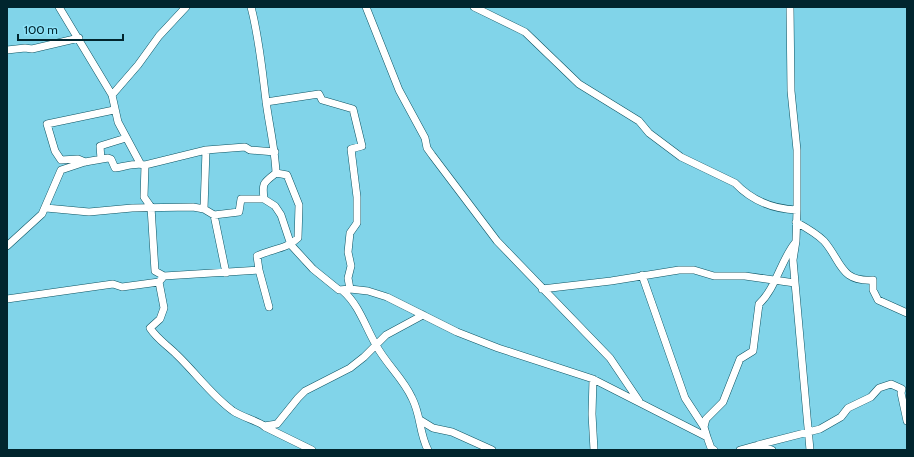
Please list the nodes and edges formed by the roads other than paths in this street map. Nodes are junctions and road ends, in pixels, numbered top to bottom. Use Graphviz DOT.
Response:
graph roads {
  1 [pos="59,7"];
  2 [pos="186,7"];
  3 [pos="251,7"];
  4 [pos="366,7"];
  5 [pos="474,7"];
  6 [pos="790,7"];
  7 [pos="79,38"];
  8 [pos="7,50"];
  9 [pos="112,95"];
  10 [pos="266,102"];
  11 [pos="114,110"];
  12 [pos="126,138"];
  13 [pos="206,150"];
  14 [pos="275,152"];
  15 [pos="101,159"];
  16 [pos="85,162"];
  17 [pos="143,164"];
  18 [pos="276,173"];
  19 [pos="264,199"];
  20 [pos="151,207"];
  21 [pos="46,208"];
  22 [pos="204,209"];
  23 [pos="797,210"];
  24 [pos="214,215"];
  25 [pos="796,222"];
  26 [pos="796,241"];
  27 [pos="291,245"];
  28 [pos="7,246"];
  29 [pos="259,270"];
  30 [pos="226,273"];
  31 [pos="642,275"];
  32 [pos="164,276"];
  33 [pos="774,281"];
  34 [pos="159,282"];
  35 [pos="796,283"];
  36 [pos="542,288"];
  37 [pos="346,290"];
  38 [pos="7,299"];
  39 [pos="269,307"];
  40 [pos="907,313"];
  41 [pos="423,315"];
  42 [pos="376,345"];
  43 [pos="593,379"];
  44 [pos="639,401"];
  45 [pos="420,420"];
  46 [pos="907,420"];
  47 [pos="264,426"];
  48 [pos="704,427"];
  49 [pos="808,433"];
  50 [pos="707,437"];
  51 [pos="758,445"];
  52 [pos="312,450"];
  53 [pos="428,450"];
  54 [pos="492,450"];
  55 [pos="594,450"];
  56 [pos="714,450"];
  57 [pos="740,450"];
  58 [pos="770,450"];
  59 [pos="810,450"];
  1 -- 7 [label="street"];
  2 -- 9 [label="street"];
  3 -- 10 [label="street"];
  4 -- 36 [label="street"];
  5 -- 23 [label="street"];
  6 -- 23 [label="street"];
  7 -- 8 [label="street"];
  7 -- 9 [label="street"];
  9 -- 11 [label="street"];
  10 -- 14 [label="street"];
  10 -- 37 [label="street"];
  11 -- 12 [label="street"];
  11 -- 16 [label="street"];
  12 -- 15 [label="street"];
  12 -- 17 [label="street"];
  13 -- 14 [label="street"];
  13 -- 17 [label="street"];
  13 -- 22 [label="street"];
  14 -- 18 [label="street"];
  15 -- 16 [label="street"];
  15 -- 17 [label="street"];
  16 -- 21 [label="street"];
  17 -- 20 [label="street"];
  18 -- 19 [label="street"];
  18 -- 27 [label="street"];
  19 -- 24 [label="street"];
  19 -- 27 [label="street"];
  20 -- 21 [label="street"];
  20 -- 22 [label="street"];
  20 -- 32 [label="street"];
  21 -- 28 [label="street"];
  22 -- 24 [label="street"];
  23 -- 25 [label="street"];
  24 -- 30 [label="street"];
  25 -- 26 [label="street"];
  25 -- 40 [label="street"];
  26 -- 33 [label="street"];
  26 -- 35 [label="street"];
  27 -- 29 [label="street"];
  27 -- 37 [label="street"];
  29 -- 30 [label="street"];
  29 -- 39 [label="street"];
  30 -- 32 [label="street"];
  31 -- 33 [label="street"];
  31 -- 36 [label="street"];
  31 -- 48 [label="street"];
  32 -- 34 [label="street"];
  33 -- 35 [label="street"];
  33 -- 48 [label="street"];
  34 -- 38 [label="street"];
  34 -- 47 [label="street"];
  35 -- 49 [label="street"];
  36 -- 44 [label="street"];
  37 -- 41 [label="street"];
  37 -- 42 [label="street"];
  41 -- 42 [label="street"];
  41 -- 43 [label="street"];
  42 -- 45 [label="street"];
  42 -- 47 [label="street"];
  43 -- 44 [label="street"];
  43 -- 55 [label="street"];
  44 -- 50 [label="street"];
  45 -- 53 [label="street"];
  45 -- 54 [label="street"];
  46 -- 49 [label="street"];
  47 -- 52 [label="street"];
  48 -- 50 [label="street"];
  49 -- 51 [label="street"];
  49 -- 59 [label="street"];
  50 -- 56 [label="street"];
  51 -- 57 [label="street"];
  51 -- 58 [label="street"];
}
